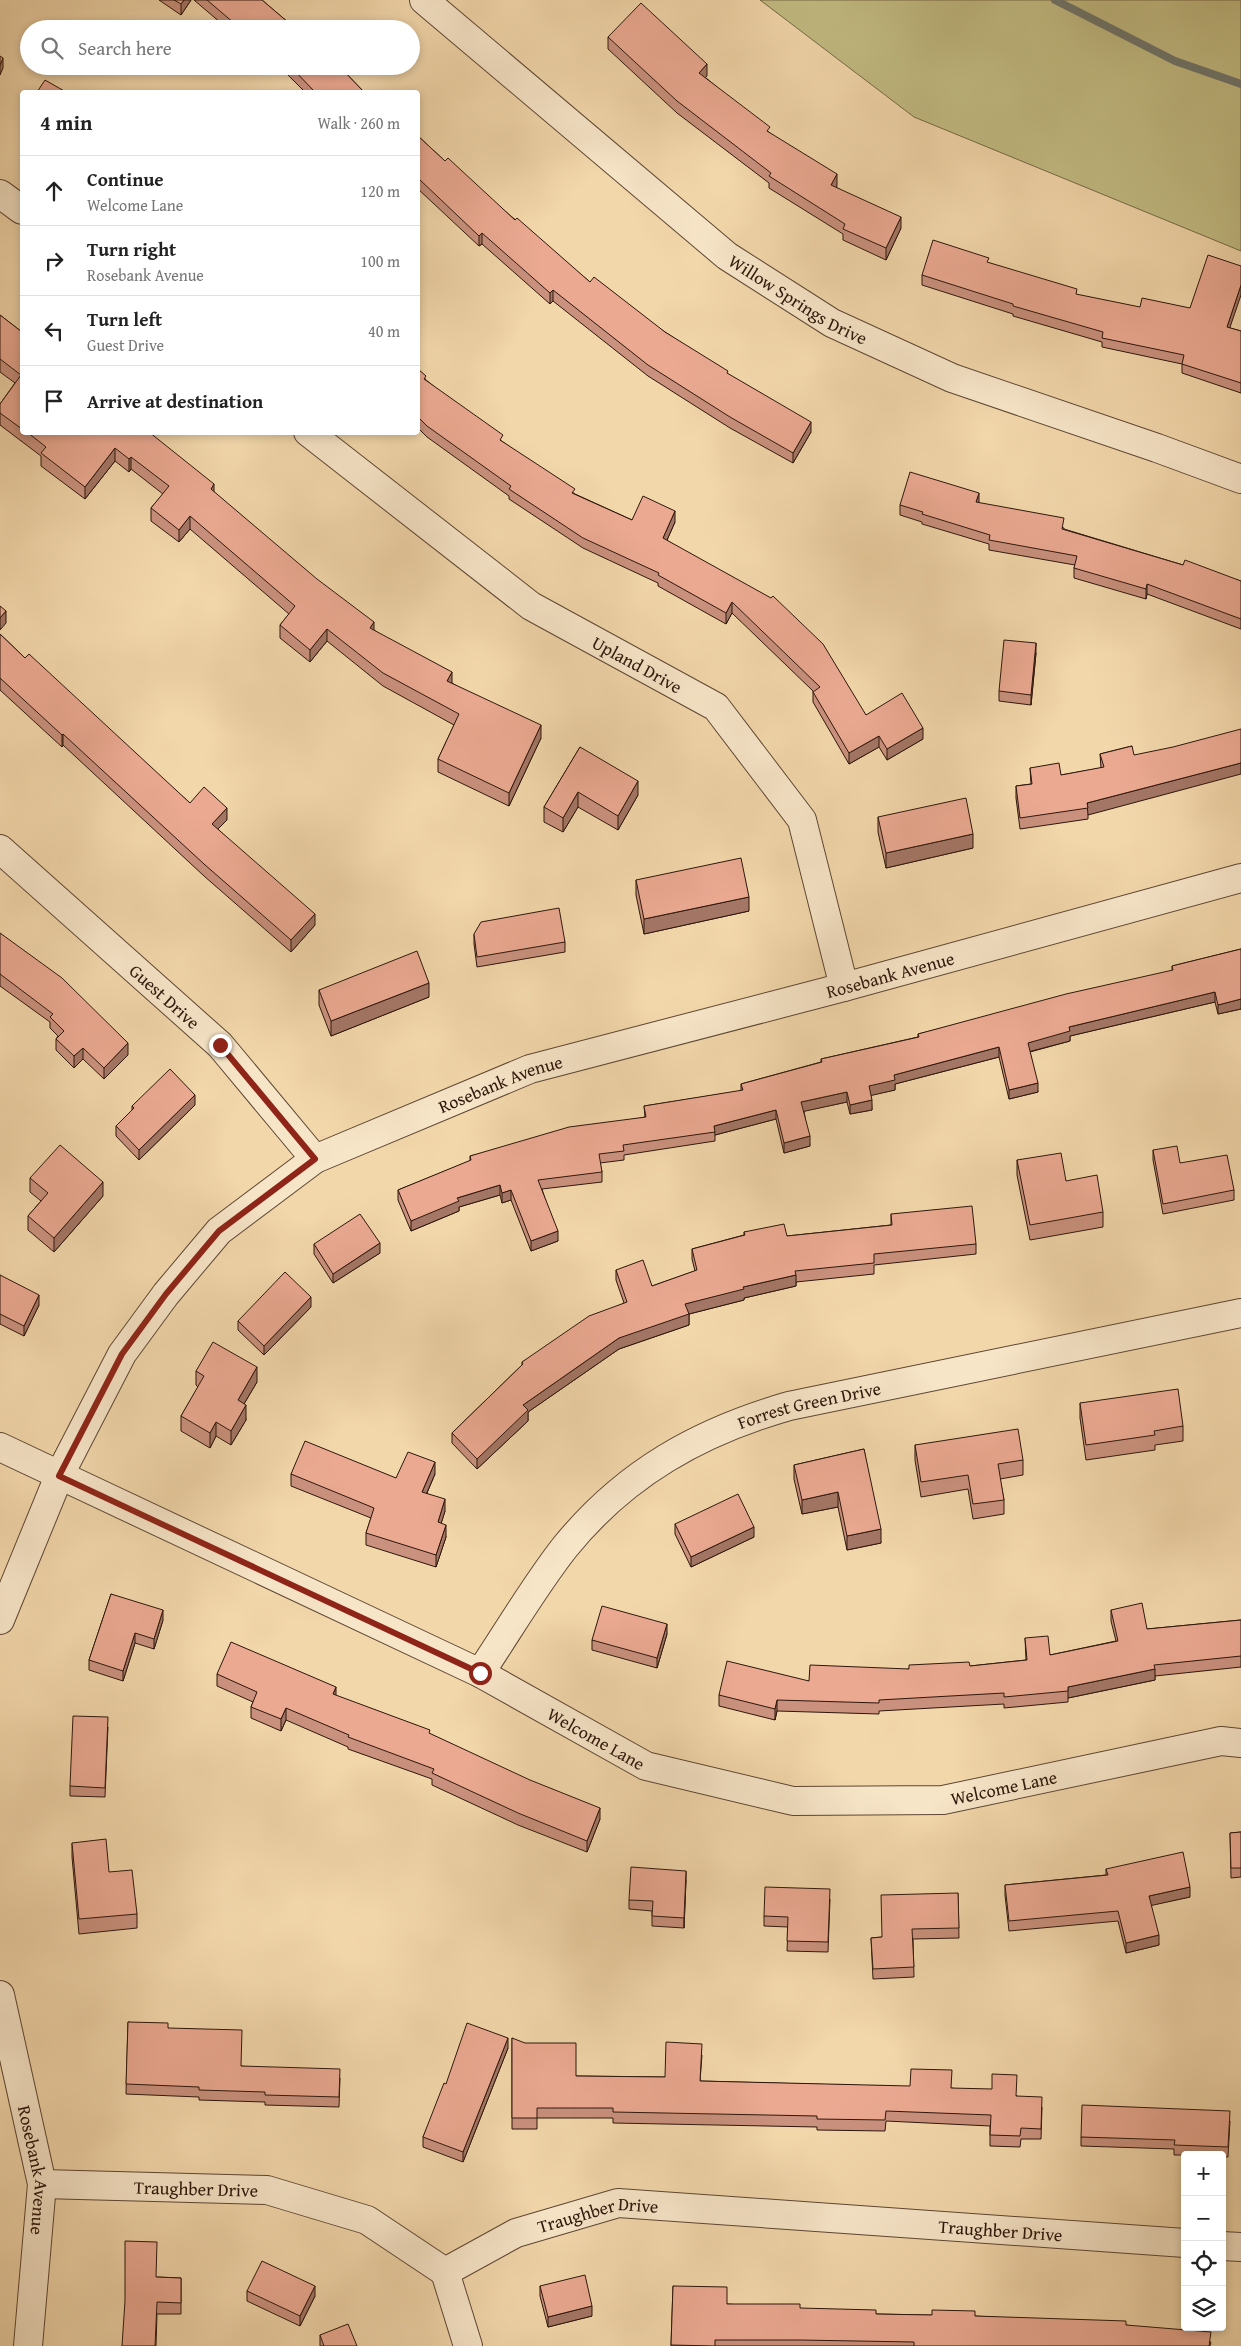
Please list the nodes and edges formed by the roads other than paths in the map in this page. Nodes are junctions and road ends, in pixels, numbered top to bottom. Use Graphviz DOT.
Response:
graph roads {
  1 [pos="424,0"];
  2 [pos="0,194"];
  3 [pos="20,209"];
  4 [pos="312,435"];
  5 [pos="1241,479"];
  6 [pos="0,849"];
  7 [pos="1241,878"];
  8 [pos="844,987"];
  9 [pos="315,1159"];
  10 [pos="1241,1313"];
  11 [pos="0,1447"];
  12 [pos="59,1476"];
  13 [pos="0,1620"];
  14 [pos="480,1673"];
  15 [pos="1241,1744"];
  16 [pos="0,1995"];
  17 [pos="42,2184"];
  18 [pos="1181,2244"];
  19 [pos="1226,2246"];
  20 [pos="1241,2248"];
  21 [pos="445,2272"];
  22 [pos="28,2346"];
  23 [pos="468,2346"];
  1 -- 5 [label="street, Willow Springs Drive"];
  2 -- 3 [label="street"];
  4 -- 8 [label="street, Upland Drive"];
  6 -- 9 [label="street, Guest Drive"];
  7 -- 8 [label="street, Rosebank Avenue"];
  8 -- 9 [label="street, Rosebank Avenue"];
  9 -- 12 [label="street, Rosebank Avenue"];
  10 -- 14 [label="street, Forrest Green Drive"];
  11 -- 12 [label="street, Welcome Lane"];
  12 -- 13 [label="street, Rosebank Avenue"];
  12 -- 14 [label="street, Welcome Lane"];
  14 -- 15 [label="street, Welcome Lane"];
  16 -- 17 [label="street, Rosebank Avenue"];
  17 -- 21 [label="street, Traughber Drive"];
  17 -- 22 [label="street, Rosebank Avenue"];
  18 -- 21 [label="street, Traughber Drive"];
  19 -- 20 [label="street"];
  21 -- 23 [label="street"];
}
